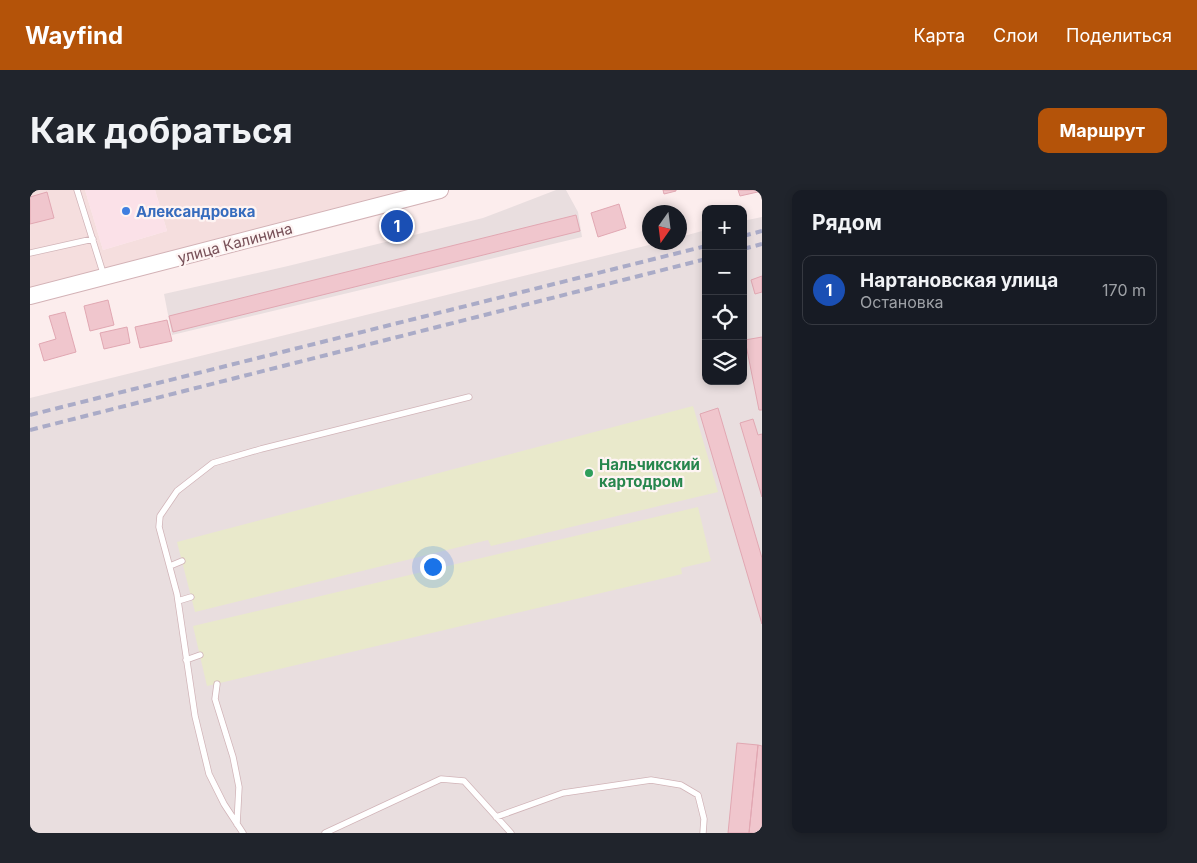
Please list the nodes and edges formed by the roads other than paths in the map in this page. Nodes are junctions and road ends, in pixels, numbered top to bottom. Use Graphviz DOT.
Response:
graph roads {
  1 [pos="77,190"];
  2 [pos="440,190"];
  3 [pos="93,239"];
  4 [pos="30,253"];
  5 [pos="104,277"];
  6 [pos="30,296"];
  7 [pos="469,397"];
  8 [pos="182,561"];
  9 [pos="170,566"];
  10 [pos="191,597"];
  11 [pos="178,601"];
  12 [pos="200,655"];
  13 [pos="186,660"];
  14 [pos="216,684"];
  15 [pos="496,817"];
  16 [pos="237,824"];
  17 [pos="243,833"];
  18 [pos="325,833"];
  19 [pos="511,833"];
  20 [pos="702,833"];
  1 -- 3 [label="lane"];
  2 -- 5 [label="main road, улица Калинина"];
  3 -- 4 [label="lane"];
  3 -- 5 [label="lane"];
  5 -- 6 [label="main road, улица Калинина"];
  7 -- 9 [label="lane"];
  8 -- 9 [label="lane"];
  9 -- 11 [label="lane"];
  10 -- 11 [label="lane"];
  11 -- 13 [label="lane"];
  12 -- 13 [label="lane"];
  13 -- 16 [label="lane"];
  14 -- 16 [label="lane"];
  15 -- 18 [label="lane"];
  15 -- 19 [label="lane"];
  15 -- 20 [label="lane"];
  16 -- 17 [label="lane"];
}
